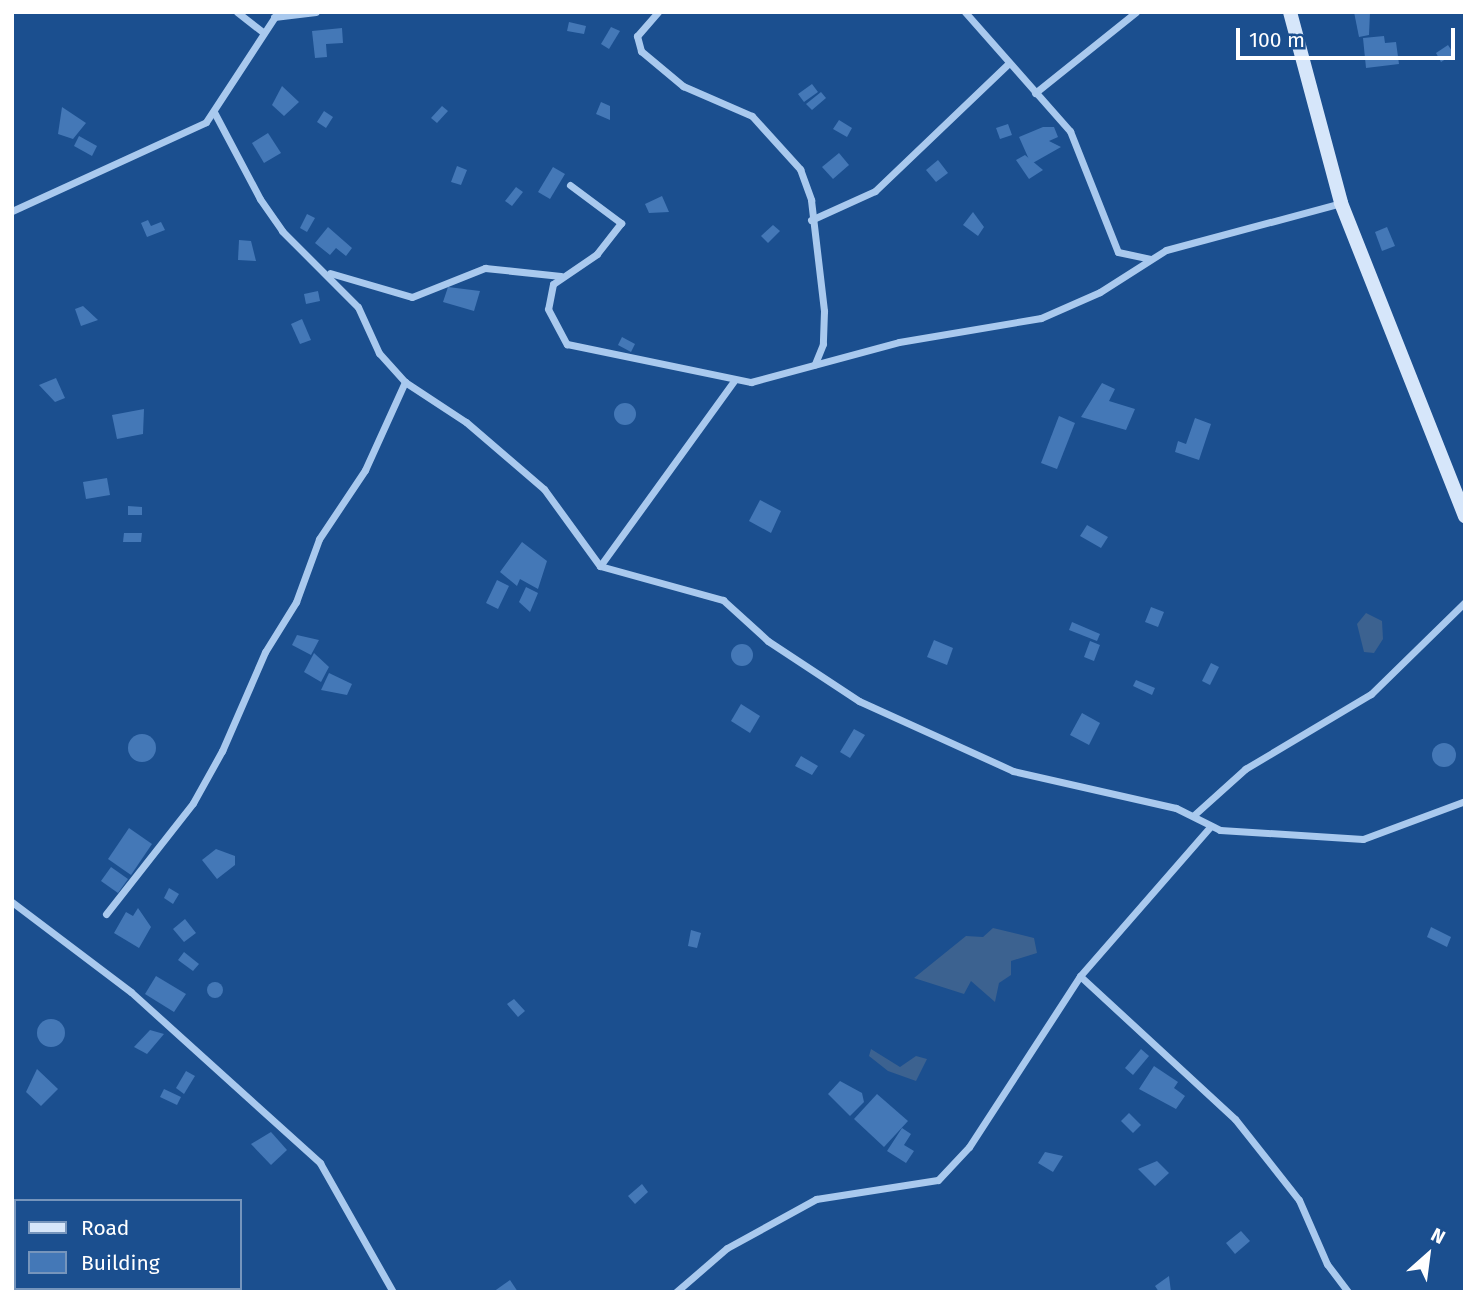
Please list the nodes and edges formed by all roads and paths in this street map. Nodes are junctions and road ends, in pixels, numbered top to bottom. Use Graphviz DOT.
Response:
graph roads {
  1 [pos="237,12"];
  2 [pos="316,12"];
  3 [pos="658,12"];
  4 [pos="965,12"];
  5 [pos="1136,12"];
  6 [pos="1290,12"];
  7 [pos="276,15"];
  8 [pos="261,32"];
  9 [pos="1007,64"];
  10 [pos="1035,93"];
  11 [pos="214,112"];
  12 [pos="570,185"];
  13 [pos="1341,204"];
  14 [pos="12,211"];
  15 [pos="811,220"];
  16 [pos="1151,259"];
  17 [pos="320,267"];
  18 [pos="561,276"];
  19 [pos="815,364"];
  20 [pos="734,381"];
  21 [pos="405,382"];
  22 [pos="1465,516"];
  23 [pos="600,566"];
  24 [pos="1465,602"];
  25 [pos="1465,801"];
  26 [pos="1194,815"];
  27 [pos="1211,826"];
  28 [pos="12,902"];
  29 [pos="106,914"];
  30 [pos="1080,976"];
  31 [pos="393,1292"];
  32 [pos="676,1292"];
  33 [pos="1348,1292"];
  1 -- 8 [label="street"];
  2 -- 7 [label="street"];
  3 -- 15 [label="street"];
  4 -- 9 [label="street"];
  5 -- 10 [label="street"];
  6 -- 13 [label="street"];
  7 -- 8 [label="street"];
  8 -- 11 [label="street"];
  9 -- 10 [label="street"];
  9 -- 15 [label="street"];
  10 -- 16 [label="street"];
  11 -- 14 [label="street"];
  11 -- 17 [label="street"];
  12 -- 18 [label="street"];
  13 -- 16 [label="street"];
  13 -- 22 [label="street"];
  15 -- 19 [label="street"];
  16 -- 19 [label="street"];
  17 -- 18 [label="street"];
  17 -- 21 [label="street"];
  18 -- 20 [label="street"];
  19 -- 20 [label="street"];
  20 -- 23 [label="street"];
  21 -- 23 [label="street"];
  21 -- 29 [label="street"];
  23 -- 26 [label="street"];
  24 -- 26 [label="street"];
  25 -- 27 [label="street"];
  26 -- 27 [label="street"];
  27 -- 30 [label="street"];
  28 -- 31 [label="street"];
  30 -- 32 [label="street"];
  30 -- 33 [label="street"];
}
